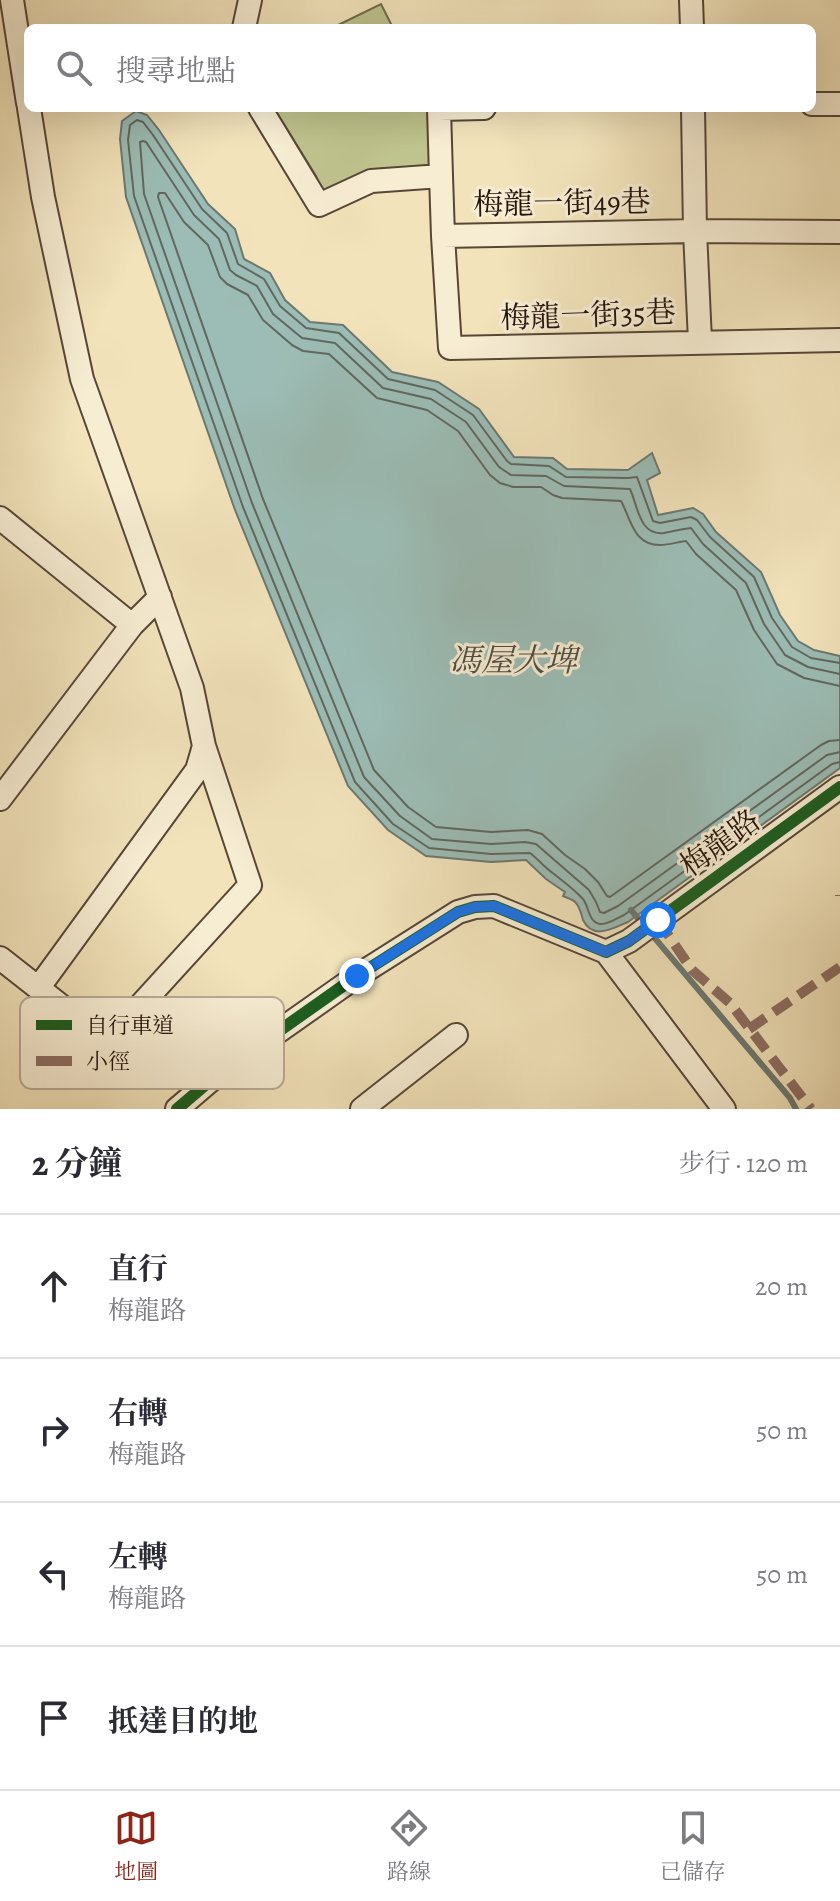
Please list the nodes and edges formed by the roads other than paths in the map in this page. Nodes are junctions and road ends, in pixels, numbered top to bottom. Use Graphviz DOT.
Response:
graph roads {
  1 [pos="12,0"];
  2 [pos="250,0"];
  3 [pos="691,0"];
  4 [pos="245,24"];
  5 [pos="692,24"];
  6 [pos="24,79"];
  7 [pos="816,104"];
  8 [pos="840,104"];
  9 [pos="29,112"];
  10 [pos="262,112"];
  11 [pos="439,112"];
  12 [pos="693,112"];
  13 [pos="441,176"];
  14 [pos="695,231"];
  15 [pos="840,232"];
  16 [pos="443,236"];
  17 [pos="840,340"];
  18 [pos="700,341"];
  19 [pos="0,518"];
  20 [pos="160,597"];
  21 [pos="132,625"];
  22 [pos="204,746"];
  23 [pos="840,787"];
  24 [pos="0,799"];
  25 [pos="606,952"];
  26 [pos="0,958"];
  27 [pos="39,987"];
  28 [pos="51,997"];
  29 [pos="148,997"];
  30 [pos="284,1027"];
  31 [pos="456,1035"];
  32 [pos="200,1089"];
  33 [pos="177,1109"];
  34 [pos="362,1109"];
  35 [pos="724,1109"];
  1 -- 6 [label="street"];
  2 -- 4 [label="street"];
  3 -- 5 [label="street"];
  7 -- 8 [label="street"];
  9 -- 20 [label="street"];
  10 -- 13 [label="street, 梅龍一街49巷"];
  11 -- 13 [label="street"];
  12 -- 14 [label="street"];
  13 -- 16 [label="street, 梅龍一街49巷"];
  14 -- 15 [label="street, 梅龍一街49巷"];
  14 -- 16 [label="street, 梅龍一街49巷"];
  14 -- 18 [label="street"];
  16 -- 18 [label="street, 梅龍一街35巷"];
  17 -- 18 [label="street, 梅龍一街35巷"];
  19 -- 21 [label="street"];
  20 -- 21 [label="street"];
  20 -- 22 [label="street"];
  21 -- 24 [label="street"];
  22 -- 27 [label="street"];
  22 -- 29 [label="street"];
  23 -- 25 [label="street, 梅龍路"];
  25 -- 30 [label="street"];
  25 -- 35 [label="street"];
  26 -- 27 [label="street"];
  27 -- 28 [label="street"];
  31 -- 34 [label="street"];
  32 -- 33 [label="street"];
}
